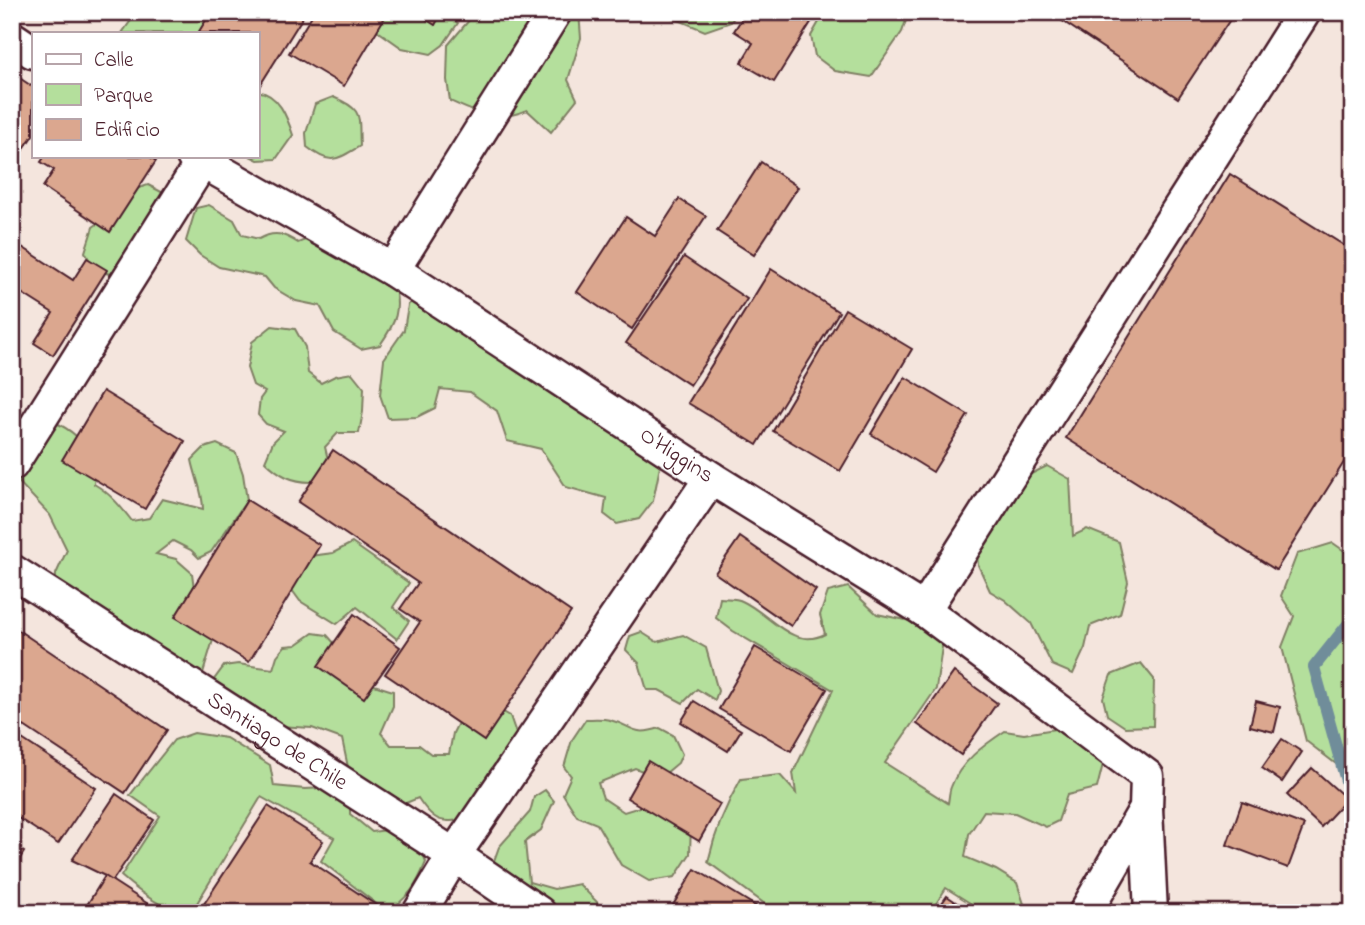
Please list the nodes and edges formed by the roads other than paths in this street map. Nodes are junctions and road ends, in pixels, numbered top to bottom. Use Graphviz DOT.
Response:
graph roads {
  1 [pos="555,12"];
  2 [pos="1304,12"];
  3 [pos="12,38"];
  4 [pos="32,51"];
  5 [pos="197,159"];
  6 [pos="393,270"];
  7 [pos="12,464"];
  8 [pos="711,478"];
  9 [pos="12,571"];
  10 [pos="924,610"];
  11 [pos="1146,808"];
  12 [pos="454,855"];
  13 [pos="419,913"];
  14 [pos="539,913"];
  15 [pos="1085,913"];
  16 [pos="1151,913"];
  1 -- 6 [label="street"];
  2 -- 10 [label="street"];
  3 -- 4 [label="street"];
  5 -- 6 [label="street, O'Higgins"];
  5 -- 7 [label="street"];
  6 -- 8 [label="street, O'Higgins"];
  8 -- 10 [label="street, O'Higgins"];
  8 -- 12 [label="street"];
  9 -- 12 [label="street, Santiago de Chile"];
  10 -- 11 [label="street, O'Higgins"];
  11 -- 15 [label="street"];
  11 -- 16 [label="street"];
  12 -- 13 [label="street"];
  12 -- 14 [label="street, Santiago de Chile"];
}
